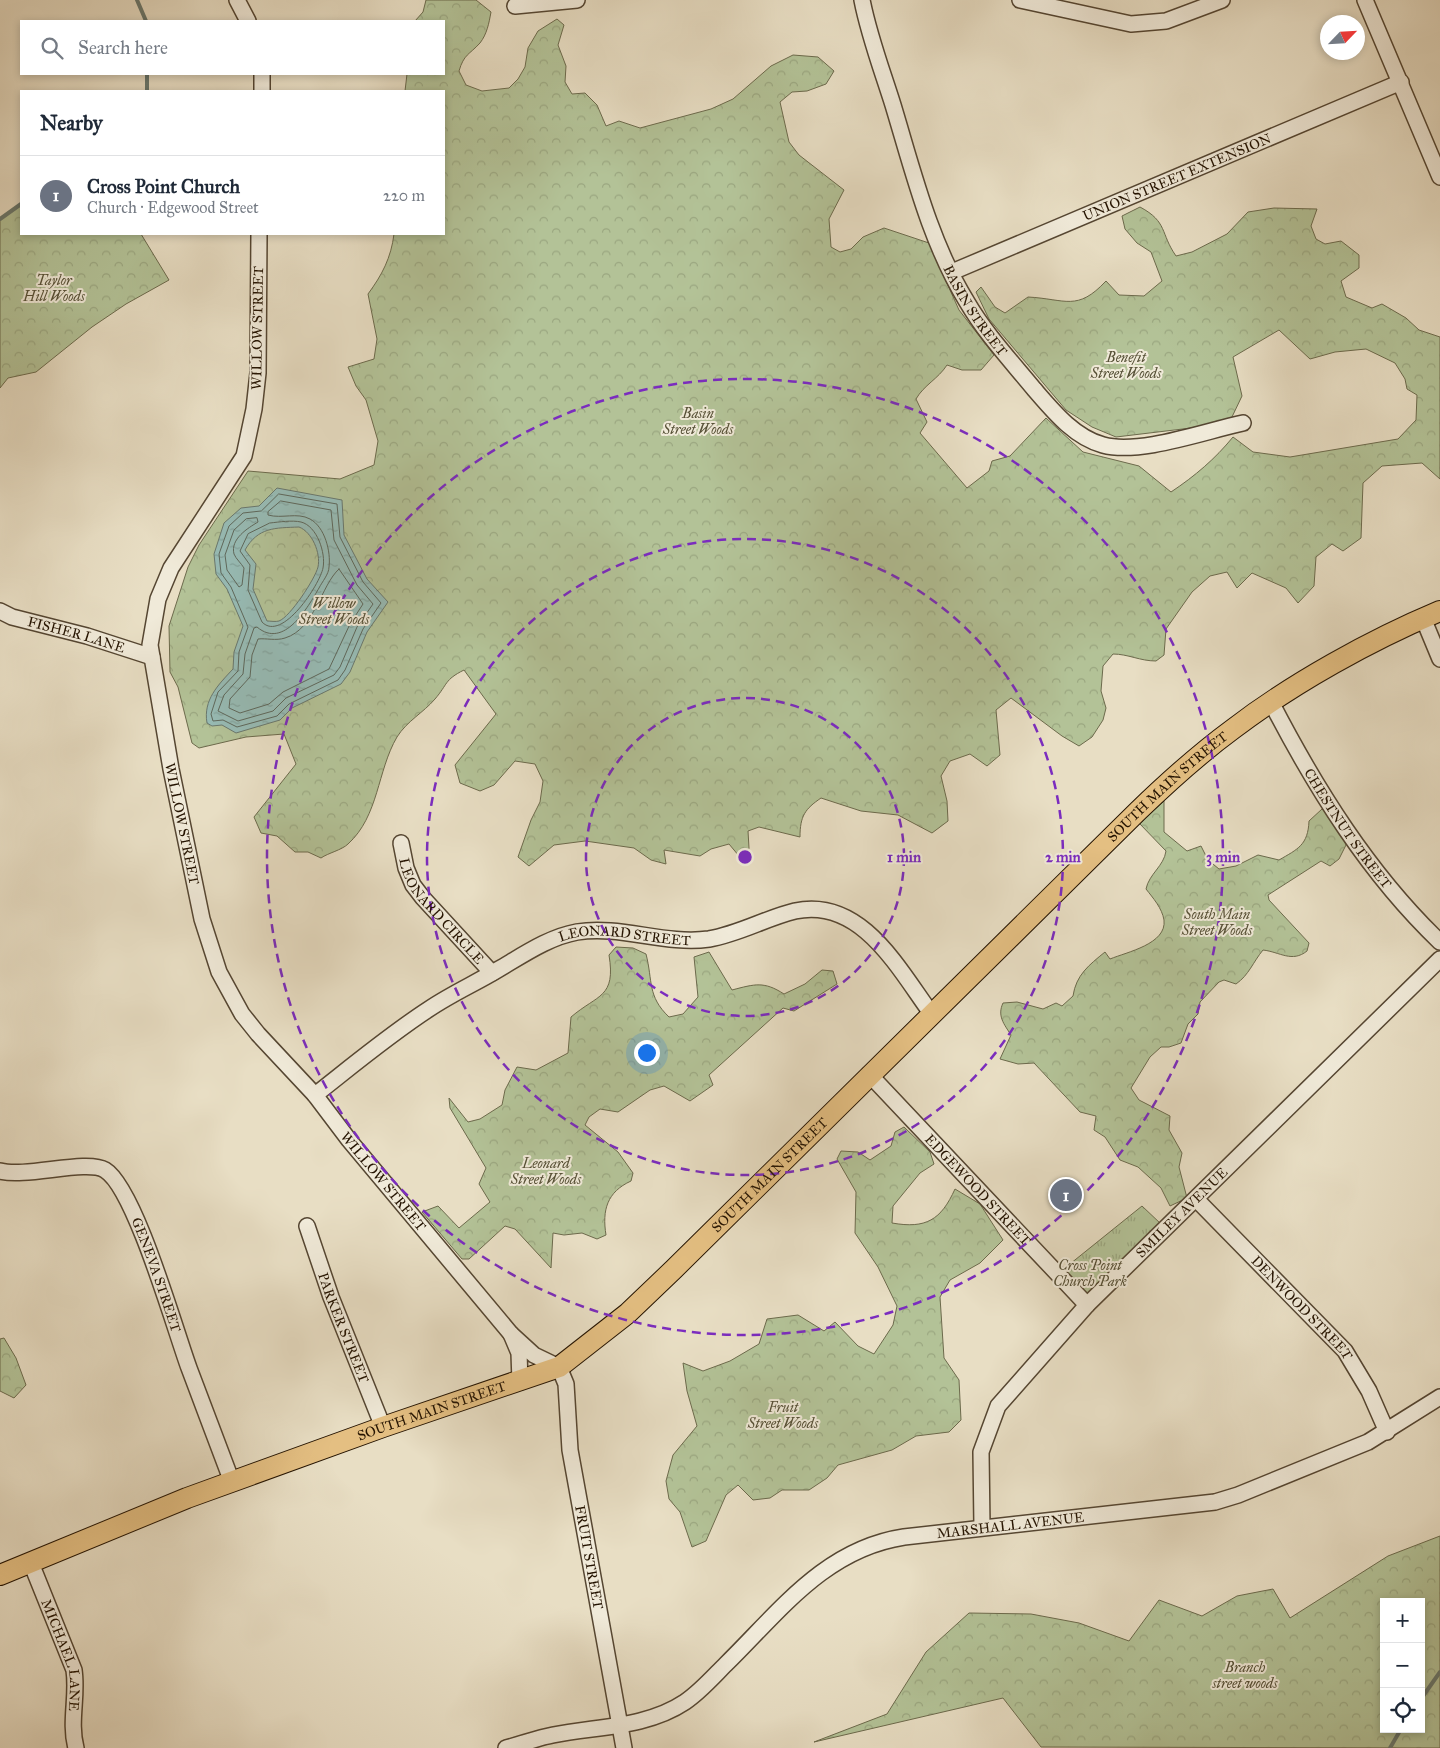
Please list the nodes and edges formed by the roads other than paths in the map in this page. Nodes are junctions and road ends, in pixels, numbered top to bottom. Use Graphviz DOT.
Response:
graph roads {
  1 [pos="237,0"];
  2 [pos="577,0"];
  3 [pos="862,0"];
  4 [pos="1020,0"];
  5 [pos="1222,0"];
  6 [pos="1365,0"];
  7 [pos="515,6"];
  8 [pos="247,20"];
  9 [pos="262,75"];
  10 [pos="1401,82"];
  11 [pos="262,90"];
  12 [pos="1440,177"];
  13 [pos="259,235"];
  14 [pos="952,272"];
  15 [pos="1243,423"];
  16 [pos="0,611"];
  17 [pos="1431,614"];
  18 [pos="152,658"];
  19 [pos="1440,660"];
  20 [pos="1271,702"];
  21 [pos="402,843"];
  22 [pos="1440,942"];
  23 [pos="1440,959"];
  24 [pos="492,973"];
  25 [pos="930,1014"];
  26 [pos="870,1074"];
  27 [pos="314,1095"];
  28 [pos="1,1173"];
  29 [pos="1196,1199"];
  30 [pos="307,1226"];
  31 [pos="1087,1305"];
  32 [pos="511,1334"];
  33 [pos="559,1367"];
  34 [pos="520,1382"];
  35 [pos="1440,1397"];
  36 [pos="383,1427"];
  37 [pos="1387,1432"];
  38 [pos="232,1482"];
  39 [pos="982,1527"];
  40 [pos="31,1563"];
  41 [pos="0,1575"];
  42 [pos="621,1724"];
  43 [pos="76,1748"];
  44 [pos="506,1748"];
  45 [pos="624,1748"];
  1 -- 8 [label="street"];
  2 -- 7 [label="street"];
  3 -- 14 [label="street, BASIN STREET"];
  4 -- 5 [label="street"];
  6 -- 10 [label="street"];
  9 -- 11 [label="street"];
  10 -- 12 [label="street"];
  10 -- 14 [label="street, UNION STREET EXTENSION"];
  13 -- 18 [label="street, WILLOW STREET"];
  14 -- 15 [label="street, BASIN STREET"];
  16 -- 18 [label="street, FISHER LANE"];
  17 -- 19 [label="street"];
  17 -- 20 [label="main road, SOUTH MAIN STREET"];
  18 -- 27 [label="street, WILLOW STREET"];
  20 -- 22 [label="street, CHESTNUT STREET"];
  20 -- 25 [label="main road, SOUTH MAIN STREET"];
  21 -- 24 [label="street, LEONARD CIRCLE"];
  23 -- 29 [label="street, SMILEY AVENUE"];
  24 -- 25 [label="street, LEONARD STREET"];
  24 -- 27 [label="street, LEONARD STREET"];
  25 -- 26 [label="main road, SOUTH MAIN STREET"];
  26 -- 31 [label="street, EDGEWOOD STREET"];
  26 -- 33 [label="main road, SOUTH MAIN STREET"];
  27 -- 32 [label="street, WILLOW STREET"];
  28 -- 38 [label="street, GENEVA STREET"];
  29 -- 31 [label="street, SMILEY AVENUE"];
  29 -- 37 [label="street, DENWOOD STREET"];
  30 -- 36 [label="street, PARKER STREET"];
  31 -- 39 [label="street, SMILEY AVENUE"];
  32 -- 33 [label="street"];
  32 -- 34 [label="street"];
  33 -- 34 [label="main road, SOUTH MAIN STREET"];
  33 -- 42 [label="street, FRUIT STREET"];
  34 -- 36 [label="main road, SOUTH MAIN STREET"];
  35 -- 37 [label="street, MARSHALL AVENUE"];
  36 -- 38 [label="main road, SOUTH MAIN STREET"];
  37 -- 39 [label="street, MARSHALL AVENUE"];
  38 -- 40 [label="main road, SOUTH MAIN STREET"];
  39 -- 42 [label="street, MARSHALL AVENUE"];
  40 -- 41 [label="main road, SOUTH MAIN STREET"];
  40 -- 43 [label="street, MICHAEL LANE"];
  42 -- 44 [label="street, MARSHALL AVENUE"];
  42 -- 45 [label="street, FRUIT STREET"];
}
